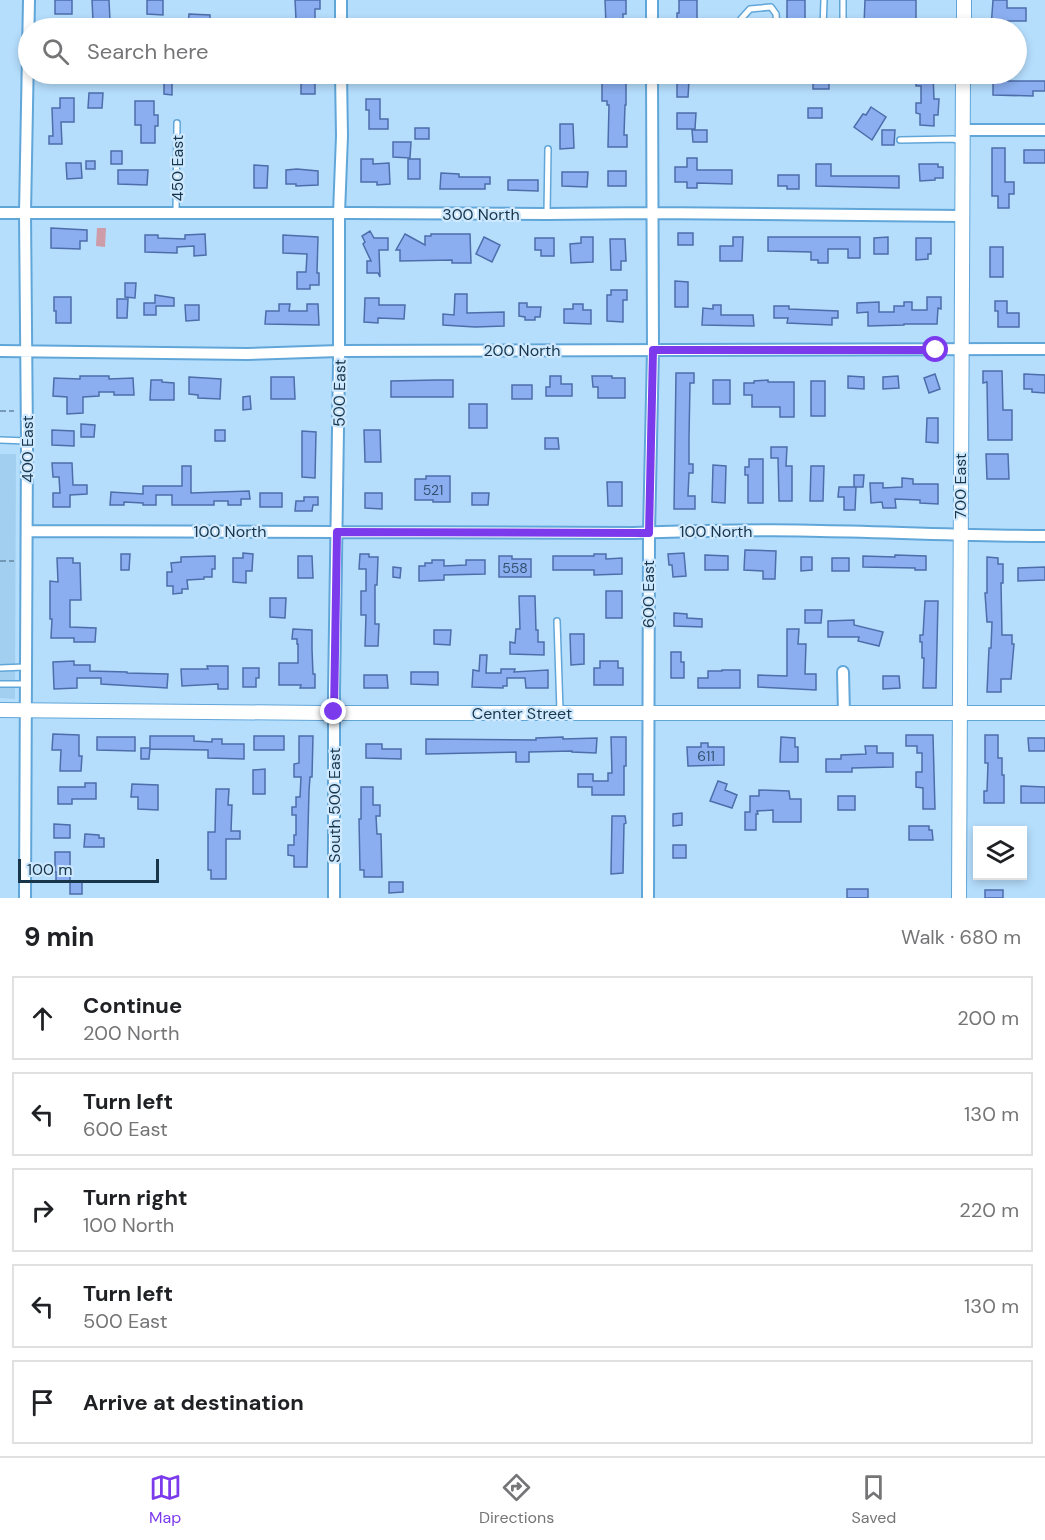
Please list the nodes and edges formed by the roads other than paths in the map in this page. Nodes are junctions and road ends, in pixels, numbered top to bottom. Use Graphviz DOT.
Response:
graph roads {
  1 [pos="28,0"];
  2 [pos="341,0"];
  3 [pos="652,0"];
  4 [pos="824,0"];
  5 [pos="843,0"];
  6 [pos="964,0"];
  7 [pos="28,18"];
  8 [pos="341,18"];
  9 [pos="652,18"];
  10 [pos="742,18"];
  11 [pos="776,18"];
  12 [pos="823,18"];
  13 [pos="843,18"];
  14 [pos="964,18"];
  15 [pos="27,84"];
  16 [pos="342,84"];
  17 [pos="652,84"];
  18 [pos="963,84"];
  19 [pos="177,123"];
  20 [pos="1045,130"];
  21 [pos="963,136"];
  22 [pos="900,140"];
  23 [pos="548,148"];
  24 [pos="0,213"];
  25 [pos="25,213"];
  26 [pos="176,213"];
  27 [pos="339,213"];
  28 [pos="653,213"];
  29 [pos="547,214"];
  30 [pos="962,216"];
  31 [pos="961,349"];
  32 [pos="653,350"];
  33 [pos="1045,350"];
  34 [pos="0,351"];
  35 [pos="27,351"];
  36 [pos="339,351"];
  37 [pos="0,440"];
  38 [pos="27,441"];
  39 [pos="27,531"];
  40 [pos="337,532"];
  41 [pos="649,533"];
  42 [pos="960,535"];
  43 [pos="1045,536"];
  44 [pos="557,621"];
  45 [pos="26,667"];
  46 [pos="0,668"];
  47 [pos="843,672"];
  48 [pos="0,684"];
  49 [pos="26,684"];
  50 [pos="0,710"];
  51 [pos="25,710"];
  52 [pos="334,712"];
  53 [pos="560,713"];
  54 [pos="648,713"];
  55 [pos="844,713"];
  56 [pos="961,713"];
  57 [pos="1045,713"];
  58 [pos="25,898"];
  59 [pos="334,898"];
  60 [pos="648,898"];
  61 [pos="959,898"];
  1 -- 7 [label="street, 400 East"];
  2 -- 8 [label="street"];
  3 -- 9 [label="street"];
  4 -- 12 [label="lane"];
  5 -- 13 [label="lane"];
  6 -- 14 [label="street"];
  10 -- 11 [label="lane"];
  15 -- 25 [label="street, 400 East"];
  16 -- 27 [label="street, 500 East"];
  17 -- 28 [label="street, 600 East"];
  18 -- 21 [label="street, 700 East"];
  19 -- 26 [label="lane, 450 East"];
  20 -- 21 [label="street"];
  21 -- 22 [label="lane"];
  21 -- 30 [label="street, 700 East"];
  23 -- 29 [label="lane"];
  24 -- 25 [label="street, 300 North"];
  25 -- 26 [label="street, 300 North"];
  25 -- 35 [label="street, 400 East"];
  26 -- 27 [label="street, 300 North"];
  27 -- 29 [label="street, 300 North"];
  27 -- 36 [label="street, 500 East"];
  28 -- 29 [label="street, 300 North"];
  28 -- 30 [label="street, 300 North"];
  28 -- 32 [label="street, 600 East"];
  30 -- 31 [label="street, 700 East"];
  31 -- 32 [label="street, 200 North"];
  31 -- 33 [label="street, 200 North"];
  31 -- 42 [label="street, 700 East"];
  32 -- 36 [label="street, 200 North"];
  32 -- 41 [label="street, 600 East"];
  34 -- 35 [label="street, 200 North"];
  35 -- 36 [label="street, 200 North"];
  35 -- 38 [label="street, 400 East"];
  36 -- 40 [label="street, 500 East"];
  37 -- 38 [label="lane"];
  38 -- 39 [label="street, 400 East"];
  39 -- 40 [label="street, 100 North"];
  39 -- 45 [label="street, 400 East"];
  40 -- 41 [label="street, 100 North"];
  40 -- 52 [label="street, 500 East"];
  41 -- 42 [label="street, 100 North"];
  41 -- 54 [label="street, 600 East"];
  42 -- 43 [label="street, 100 North"];
  42 -- 56 [label="street, 700 East"];
  44 -- 53 [label="lane"];
  45 -- 46 [label="lane"];
  45 -- 49 [label="street, 400 East"];
  47 -- 55 [label="street"];
  48 -- 49 [label="lane"];
  49 -- 51 [label="street, 400 East"];
  50 -- 51 [label="street, Center Street"];
  51 -- 52 [label="street, Center Street"];
  51 -- 58 [label="street, 400 East"];
  52 -- 53 [label="street, Center Street"];
  52 -- 59 [label="street, South 500 East"];
  53 -- 54 [label="street, Center Street"];
  54 -- 55 [label="street, Center Street"];
  54 -- 60 [label="street, 600 East"];
  55 -- 56 [label="street, Center Street"];
  56 -- 57 [label="street, Center Street"];
  56 -- 61 [label="street, 700 East"];
}
